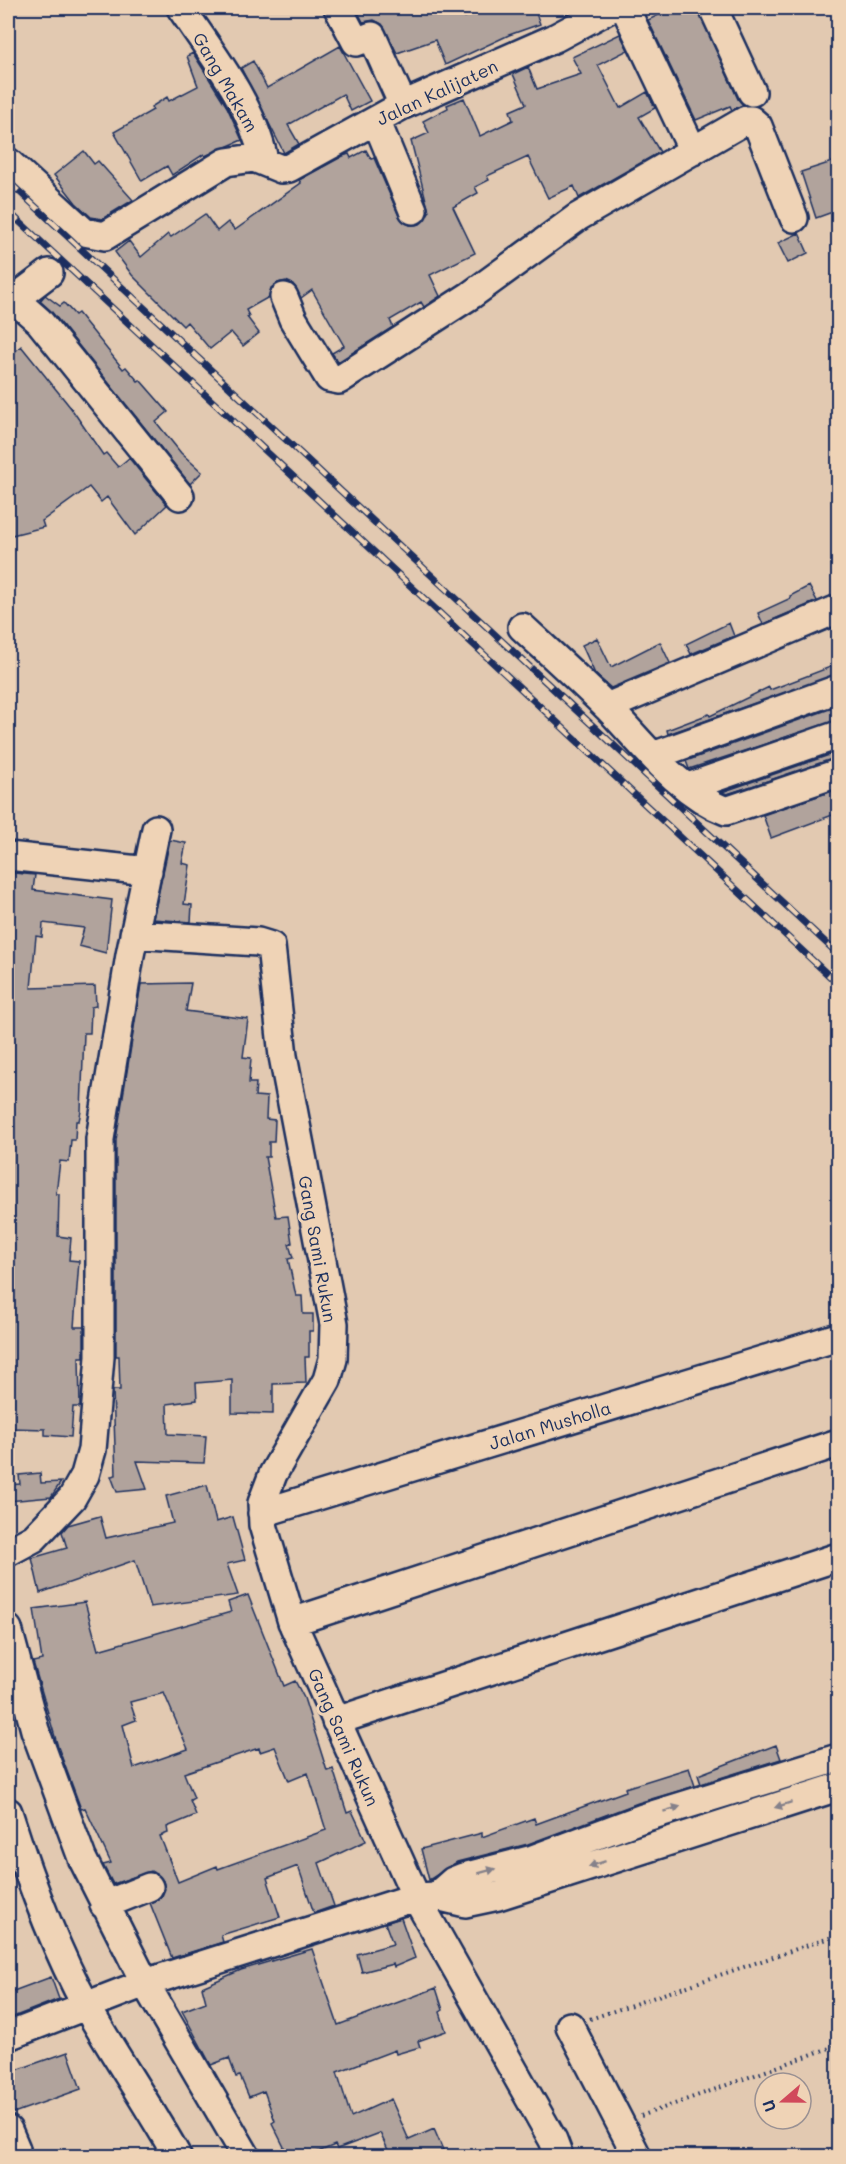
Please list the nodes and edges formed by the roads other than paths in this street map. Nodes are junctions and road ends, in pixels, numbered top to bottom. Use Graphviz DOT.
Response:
graph roads {
  1 [pos="181,8"];
  2 [pos="338,8"];
  3 [pos="611,8"];
  4 [pos="626,8"];
  5 [pos="713,8"];
  6 [pos="752,92"];
  7 [pos="403,105"];
  8 [pos="376,120"];
  9 [pos="693,151"];
  10 [pos="264,160"];
  11 [pos="8,162"];
  12 [pos="413,210"];
  13 [pos="795,218"];
  14 [pos="49,273"];
  15 [pos="284,297"];
  16 [pos="22,309"];
  17 [pos="180,496"];
  18 [pos="838,609"];
  19 [pos="522,627"];
  20 [pos="838,689"];
  21 [pos="607,707"];
  22 [pos="838,735"];
  23 [pos="653,756"];
  24 [pos="838,773"];
  25 [pos="688,787"];
  26 [pos="156,829"];
  27 [pos="8,856"];
  28 [pos="148,871"];
  29 [pos="134,934"];
  30 [pos="838,1336"];
  31 [pos="838,1443"];
  32 [pos="262,1513"];
  33 [pos="8,1552"];
  34 [pos="838,1557"];
  35 [pos="292,1622"];
  36 [pos="8,1629"];
  37 [pos="336,1721"];
  38 [pos="838,1758"];
  39 [pos="838,1787"];
  40 [pos="8,1812"];
  41 [pos="643,1818"];
  42 [pos="12,1838"];
  43 [pos="656,1846"];
  44 [pos="149,1887"];
  45 [pos="426,1897"];
  46 [pos="104,1905"];
  47 [pos="141,1984"];
  48 [pos="93,2003"];
  49 [pos="570,2026"];
  50 [pos="8,2036"];
  51 [pos="8,2130"];
  52 [pos="16,2157"];
  53 [pos="177,2157"];
  54 [pos="246,2157"];
  55 [pos="560,2157"];
  56 [pos="637,2157"];
  1 -- 10 [label="street, Gang Makam"];
  2 -- 7 [label="street"];
  3 -- 7 [label="street, Jalan Kalijaten"];
  4 -- 9 [label="street"];
  5 -- 6 [label="street"];
  7 -- 8 [label="street, Jalan Kalijaten"];
  8 -- 10 [label="street, Jalan Kalijaten"];
  8 -- 12 [label="street"];
  9 -- 13 [label="street"];
  9 -- 15 [label="street"];
  10 -- 11 [label="street, Jalan Kalijaten"];
  14 -- 16 [label="street"];
  16 -- 17 [label="street"];
  18 -- 21 [label="street"];
  19 -- 21 [label="street"];
  20 -- 23 [label="street"];
  21 -- 23 [label="street"];
  22 -- 25 [label="street"];
  23 -- 25 [label="street"];
  24 -- 25 [label="street"];
  26 -- 28 [label="street"];
  27 -- 28 [label="street"];
  28 -- 29 [label="street"];
  29 -- 32 [label="street, Gang Sami Rukun"];
  29 -- 33 [label="street"];
  30 -- 32 [label="street, Jalan Musholla"];
  31 -- 35 [label="street"];
  32 -- 35 [label="street, Gang Sami Rukun"];
  34 -- 37 [label="street"];
  35 -- 37 [label="street, Gang Sami Rukun"];
  36 -- 46 [label="street"];
  37 -- 45 [label="street, Gang Sami Rukun"];
  41 -- 38 [label="street, one-way"];
  39 -- 43 [label="street, one-way"];
  40 -- 42 [label="street"];
  41 -- 43 [label="street"];
  45 -- 41 [label="street, one-way"];
  42 -- 48 [label="street"];
  43 -- 45 [label="street, one-way"];
  44 -- 46 [label="street"];
  45 -- 47 [label="street"];
  45 -- 55 [label="street, Gang Sami Rukun"];
  46 -- 47 [label="street"];
  47 -- 48 [label="street"];
  47 -- 54 [label="street"];
  48 -- 50 [label="street"];
  48 -- 53 [label="street"];
  49 -- 56 [label="street"];
  51 -- 52 [label="street"];
}
